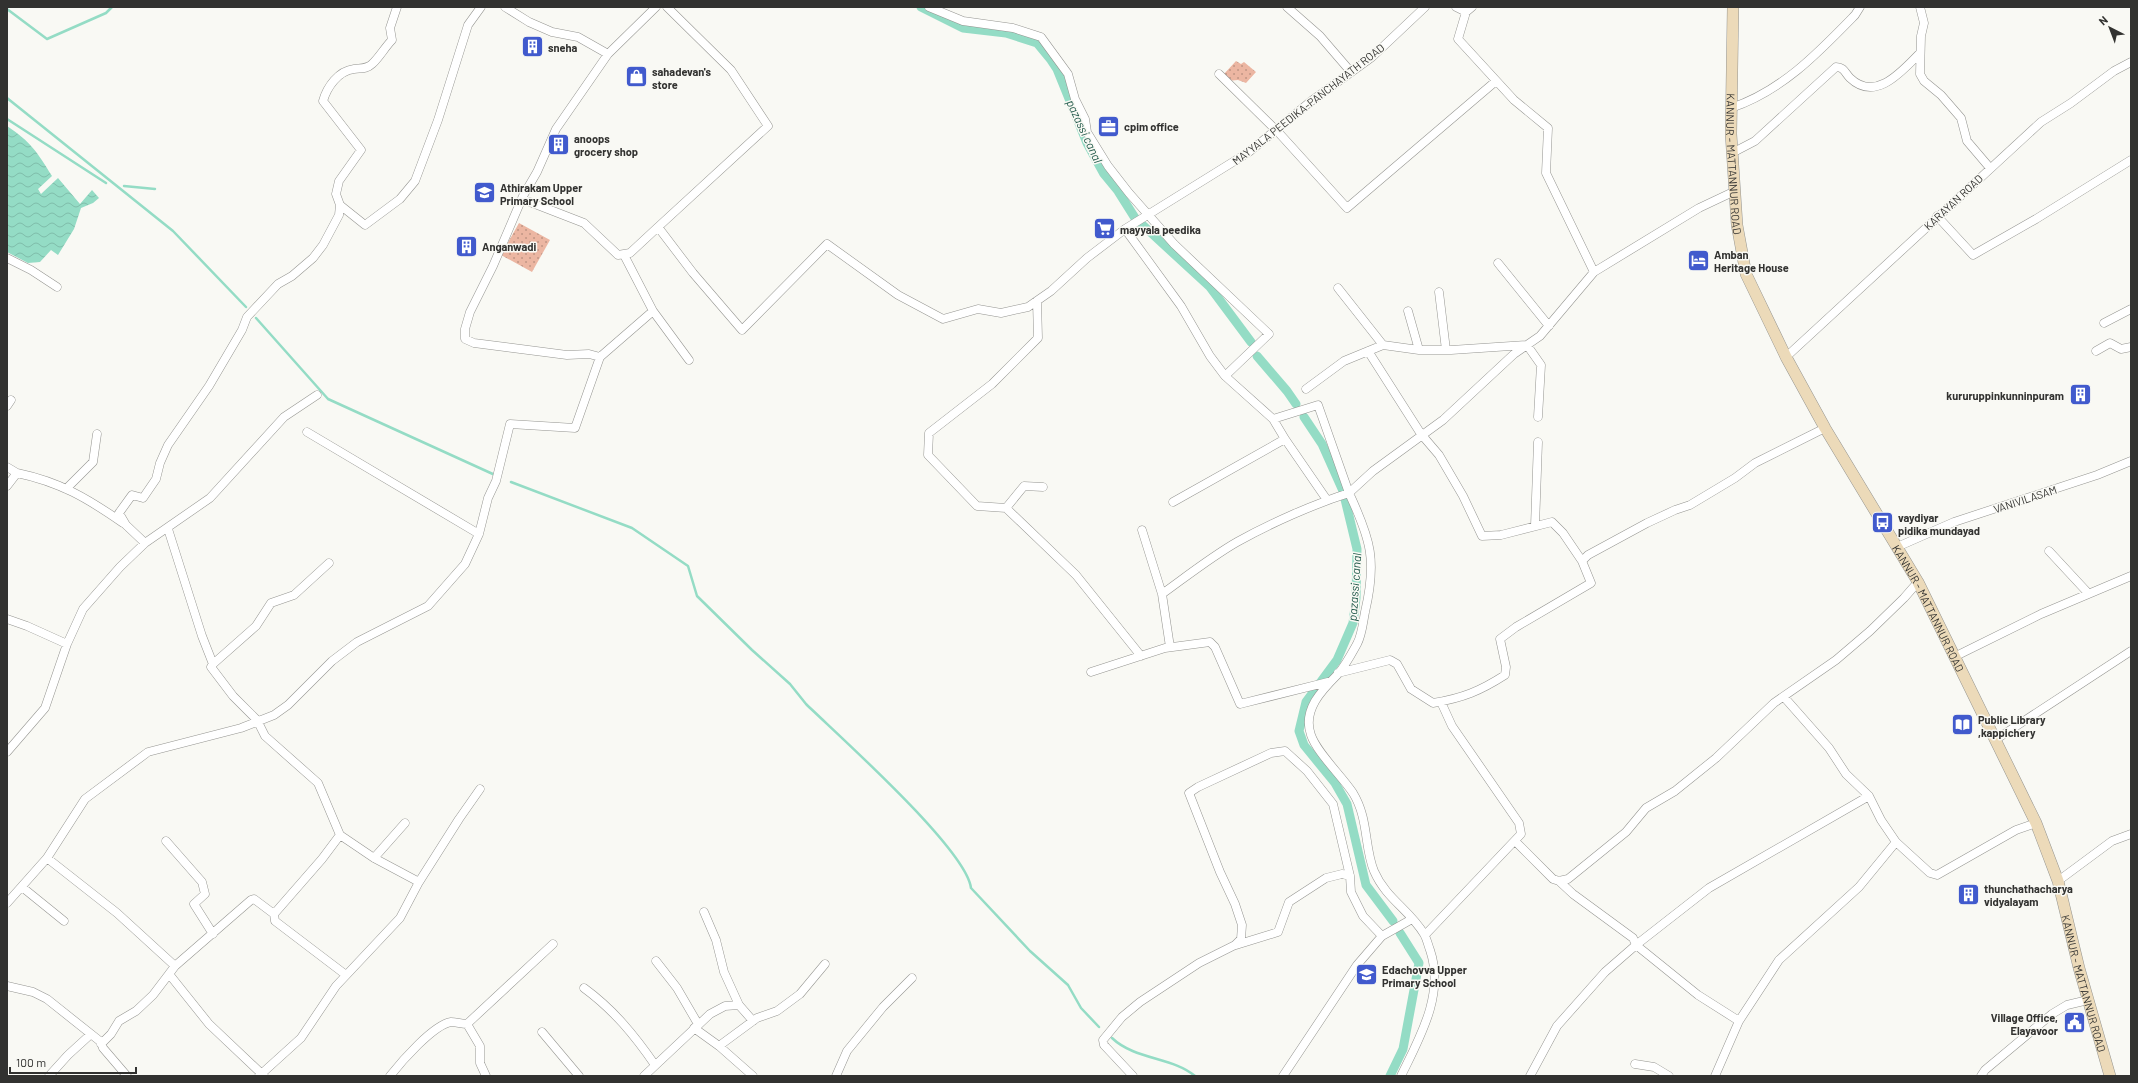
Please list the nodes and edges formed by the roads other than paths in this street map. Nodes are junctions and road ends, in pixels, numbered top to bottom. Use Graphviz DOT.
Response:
graph roads {
  1 [pos="397,7"];
  2 [pos="481,7"];
  3 [pos="505,7"];
  4 [pos="656,7"];
  5 [pos="667,7"];
  6 [pos="930,7"];
  7 [pos="1287,7"];
  8 [pos="1425,7"];
  9 [pos="1456,7"];
  10 [pos="1733,7"];
  11 [pos="1860,7"];
  12 [pos="1920,7"];
  13 [pos="1469,10"];
  14 [pos="1920,53"];
  15 [pos="608,54"];
  16 [pos="2131,62"];
  17 [pos="1351,72"];
  18 [pos="1219,74"];
  19 [pos="1496,81"];
  20 [pos="1732,108"];
  21 [pos="1275,129"];
  22 [pos="1732,153"];
  23 [pos="2131,160"];
  24 [pos="1990,168"];
  25 [pos="1735,191"];
  26 [pos="522,198"];
  27 [pos="340,205"];
  28 [pos="1148,216"];
  29 [pos="1937,216"];
  30 [pos="658,227"];
  31 [pos="1128,227"];
  32 [pos="624,255"];
  33 [pos="7,258"];
  34 [pos="1498,263"];
  35 [pos="1594,272"];
  36 [pos="57,287"];
  37 [pos="1338,288"];
  38 [pos="1439,292"];
  39 [pos="1038,301"];
  40 [pos="2131,309"];
  41 [pos="653,311"];
  42 [pos="1408,311"];
  43 [pos="2104,323"];
  44 [pos="1549,326"];
  45 [pos="1383,345"];
  46 [pos="1527,345"];
  47 [pos="2131,347"];
  48 [pos="1419,350"];
  49 [pos="1446,350"];
  50 [pos="1368,351"];
  51 [pos="2096,352"];
  52 [pos="600,357"];
  53 [pos="1786,357"];
  54 [pos="689,360"];
  55 [pos="1226,376"];
  56 [pos="1306,388"];
  57 [pos="317,396"];
  58 [pos="1538,418"];
  59 [pos="1273,419"];
  60 [pos="1825,428"];
  61 [pos="307,432"];
  62 [pos="97,434"];
  63 [pos="1422,434"];
  64 [pos="1285,438"];
  65 [pos="1538,442"];
  66 [pos="2131,461"];
  67 [pos="7,467"];
  68 [pos="17,473"];
  69 [pos="7,486"];
  70 [pos="1043,487"];
  71 [pos="66,489"];
  72 [pos="1348,493"];
  73 [pos="1327,500"];
  74 [pos="1173,502"];
  75 [pos="1006,508"];
  76 [pos="126,525"];
  77 [pos="1535,526"];
  78 [pos="168,529"];
  79 [pos="1142,530"];
  80 [pos="479,534"];
  81 [pos="145,543"];
  82 [pos="1897,547"];
  83 [pos="2050,551"];
  84 [pos="1582,561"];
  85 [pos="329,563"];
  86 [pos="2131,576"];
  87 [pos="1918,582"];
  88 [pos="2088,593"];
  89 [pos="1162,594"];
  90 [pos="7,619"];
  91 [pos="67,644"];
  92 [pos="1170,647"];
  93 [pos="2131,652"];
  94 [pos="1141,656"];
  95 [pos="1956,656"];
  96 [pos="214,664"];
  97 [pos="1091,672"];
  98 [pos="1338,673"];
  99 [pos="1328,682"];
  100 [pos="1784,697"];
  101 [pos="1442,702"];
  102 [pos="257,720"];
  103 [pos="1995,740"];
  104 [pos="7,752"];
  105 [pos="480,789"];
  106 [pos="1869,796"];
  107 [pos="405,823"];
  108 [pos="2036,823"];
  109 [pos="2131,834"];
  110 [pos="340,835"];
  111 [pos="166,841"];
  112 [pos="1515,841"];
  113 [pos="1896,842"];
  114 [pos="47,858"];
  115 [pos="374,858"];
  116 [pos="1350,876"];
  117 [pos="1559,881"];
  118 [pos="2058,881"];
  119 [pos="419,882"];
  120 [pos="22,888"];
  121 [pos="7,903"];
  122 [pos="704,912"];
  123 [pos="274,914"];
  124 [pos="1412,919"];
  125 [pos="64,921"];
  126 [pos="213,934"];
  127 [pos="1425,935"];
  128 [pos="1382,936"];
  129 [pos="553,944"];
  130 [pos="1236,945"];
  131 [pos="1636,945"];
  132 [pos="656,961"];
  133 [pos="825,964"];
  134 [pos="175,966"];
  135 [pos="170,974"];
  136 [pos="346,975"];
  137 [pos="912,978"];
  138 [pos="7,986"];
  139 [pos="584,988"];
  140 [pos="2088,1000"];
  141 [pos="740,1005"];
  142 [pos="1739,1021"];
  143 [pos="753,1022"];
  144 [pos="467,1024"];
  145 [pos="696,1026"];
  146 [pos="542,1032"];
  147 [pos="91,1034"];
  148 [pos="101,1044"];
  149 [pos="720,1046"];
  150 [pos="1635,1064"];
  151 [pos="655,1065"];
  152 [pos="262,1075"];
  153 [pos="49,1076"];
  154 [pos="127,1076"];
  155 [pos="390,1076"];
  156 [pos="486,1076"];
  157 [pos="579,1076"];
  158 [pos="644,1076"];
  159 [pos="753,1076"];
  160 [pos="836,1076"];
  161 [pos="1132,1076"];
  162 [pos="1283,1076"];
  163 [pos="1401,1076"];
  164 [pos="1530,1076"];
  165 [pos="1669,1076"];
  166 [pos="1715,1076"];
  167 [pos="1981,1076"];
  168 [pos="2110,1076"];
  1 -- 27 [label="street"];
  2 -- 27 [label="street"];
  3 -- 15 [label="street"];
  4 -- 15 [label="street"];
  5 -- 30 [label="street"];
  6 -- 28 [label="street"];
  7 -- 17 [label="street"];
  8 -- 17 [label="street, MAYYALA PEEDIKA-PANCHAYATH ROAD"];
  9 -- 13 [label="street"];
  10 -- 20 [label="main road, KANNUR - MATTANNUR ROAD"];
  11 -- 20 [label="street"];
  12 -- 14 [label="street"];
  13 -- 19 [label="street"];
  14 -- 22 [label="street"];
  14 -- 24 [label="street"];
  15 -- 26 [label="street"];
  16 -- 24 [label="street, KARAYAN ROAD"];
  17 -- 21 [label="street, MAYYALA PEEDIKA-PANCHAYATH ROAD"];
  18 -- 21 [label="street"];
  19 -- 21 [label="street"];
  19 -- 35 [label="street"];
  20 -- 22 [label="main road, KANNUR - MATTANNUR ROAD"];
  21 -- 28 [label="street, MAYYALA PEEDIKA-PANCHAYATH ROAD"];
  22 -- 25 [label="main road, KANNUR - MATTANNUR ROAD"];
  23 -- 29 [label="street"];
  24 -- 29 [label="street, KARAYAN ROAD"];
  25 -- 35 [label="street"];
  25 -- 53 [label="main road, KANNUR - MATTANNUR ROAD"];
  26 -- 32 [label="street"];
  26 -- 52 [label="street"];
  27 -- 76 [label="street"];
  28 -- 31 [label="street, MAYYALA PEEDIKA-PANCHAYATH ROAD"];
  28 -- 55 [label="street"];
  29 -- 53 [label="street, KARAYAN ROAD"];
  30 -- 32 [label="street"];
  30 -- 39 [label="street, MAYYALA PEEDIKA-PANCHAYATH ROAD"];
  31 -- 39 [label="street, MAYYALA PEEDIKA-PANCHAYATH ROAD"];
  31 -- 55 [label="street"];
  32 -- 41 [label="street"];
  33 -- 36 [label="street"];
  34 -- 44 [label="street"];
  35 -- 44 [label="street"];
  37 -- 45 [label="street"];
  38 -- 49 [label="street"];
  39 -- 75 [label="street"];
  40 -- 43 [label="street"];
  41 -- 52 [label="street"];
  41 -- 54 [label="street"];
  42 -- 48 [label="street"];
  44 -- 46 [label="street"];
  45 -- 48 [label="street"];
  45 -- 50 [label="street"];
  46 -- 49 [label="street"];
  46 -- 58 [label="street"];
  46 -- 63 [label="street"];
  47 -- 51 [label="street"];
  48 -- 49 [label="street"];
  50 -- 56 [label="street"];
  50 -- 63 [label="street"];
  52 -- 80 [label="street"];
  53 -- 60 [label="main road, KANNUR - MATTANNUR ROAD"];
  55 -- 59 [label="street"];
  57 -- 78 [label="street"];
  59 -- 64 [label="street"];
  59 -- 72 [label="street"];
  60 -- 82 [label="main road, KANNUR - MATTANNUR ROAD"];
  60 -- 84 [label="street"];
  61 -- 80 [label="street"];
  62 -- 71 [label="street"];
  63 -- 72 [label="street"];
  63 -- 77 [label="street"];
  64 -- 73 [label="street"];
  64 -- 74 [label="street"];
  65 -- 77 [label="street"];
  66 -- 82 [label="street, VANIVILASAM"];
  67 -- 68 [label="street"];
  68 -- 69 [label="street"];
  68 -- 71 [label="street"];
  70 -- 75 [label="street"];
  71 -- 76 [label="street"];
  72 -- 73 [label="street"];
  72 -- 98 [label="street"];
  73 -- 89 [label="street"];
  75 -- 94 [label="street"];
  76 -- 81 [label="street"];
  77 -- 84 [label="street"];
  78 -- 81 [label="street"];
  78 -- 96 [label="street"];
  79 -- 89 [label="street"];
  80 -- 102 [label="street"];
  81 -- 91 [label="street"];
  82 -- 87 [label="main road, KANNUR - MATTANNUR ROAD"];
  83 -- 88 [label="street"];
  84 -- 101 [label="street"];
  85 -- 96 [label="street"];
  86 -- 88 [label="street"];
  87 -- 95 [label="main road, KANNUR - MATTANNUR ROAD"];
  87 -- 100 [label="street"];
  88 -- 95 [label="street"];
  89 -- 92 [label="street"];
  90 -- 91 [label="street"];
  91 -- 104 [label="street"];
  92 -- 94 [label="street"];
  92 -- 99 [label="street"];
  93 -- 103 [label="street"];
  94 -- 97 [label="street"];
  95 -- 103 [label="main road, KANNUR - MATTANNUR ROAD"];
  96 -- 102 [label="street"];
  98 -- 99 [label="street"];
  98 -- 101 [label="street"];
  99 -- 124 [label="street"];
  100 -- 106 [label="street"];
  100 -- 117 [label="street"];
  101 -- 112 [label="street"];
  102 -- 110 [label="street"];
  102 -- 114 [label="street"];
  103 -- 108 [label="main road, KANNUR - MATTANNUR ROAD"];
  105 -- 119 [label="street"];
  106 -- 113 [label="street"];
  106 -- 131 [label="street"];
  107 -- 115 [label="street"];
  108 -- 113 [label="street"];
  108 -- 118 [label="main road, KANNUR - MATTANNUR ROAD"];
  109 -- 118 [label="street"];
  110 -- 115 [label="street"];
  110 -- 123 [label="street"];
  111 -- 126 [label="street"];
  112 -- 117 [label="street"];
  112 -- 127 [label="street"];
  113 -- 142 [label="street"];
  114 -- 120 [label="street"];
  114 -- 134 [label="street"];
  115 -- 119 [label="street"];
  116 -- 128 [label="street"];
  116 -- 130 [label="street"];
  116 -- 130 [label="street"];
  117 -- 131 [label="street"];
  118 -- 140 [label="main road, KANNUR - MATTANNUR ROAD"];
  119 -- 136 [label="street"];
  120 -- 121 [label="street"];
  120 -- 125 [label="street"];
  122 -- 141 [label="street"];
  123 -- 126 [label="street"];
  123 -- 136 [label="street"];
  124 -- 127 [label="street"];
  124 -- 128 [label="street"];
  126 -- 134 [label="street"];
  127 -- 163 [label="street"];
  128 -- 162 [label="street"];
  129 -- 144 [label="street"];
  130 -- 161 [label="street"];
  131 -- 142 [label="street"];
  131 -- 164 [label="street"];
  132 -- 145 [label="street"];
  133 -- 143 [label="street"];
  134 -- 135 [label="street"];
  135 -- 148 [label="street"];
  135 -- 152 [label="street"];
  136 -- 152 [label="street"];
  137 -- 160 [label="street"];
  138 -- 147 [label="street"];
  139 -- 151 [label="street"];
  140 -- 167 [label="street"];
  140 -- 168 [label="main road, KANNUR - MATTANNUR ROAD"];
  141 -- 143 [label="street"];
  141 -- 145 [label="street"];
  142 -- 166 [label="street"];
  143 -- 149 [label="street"];
  144 -- 155 [label="street"];
  144 -- 156 [label="street"];
  145 -- 149 [label="street"];
  145 -- 151 [label="street"];
  146 -- 157 [label="street"];
  147 -- 148 [label="street"];
  147 -- 153 [label="street"];
  148 -- 154 [label="street"];
  149 -- 159 [label="street"];
  150 -- 165 [label="street"];
  151 -- 158 [label="street"];
}
